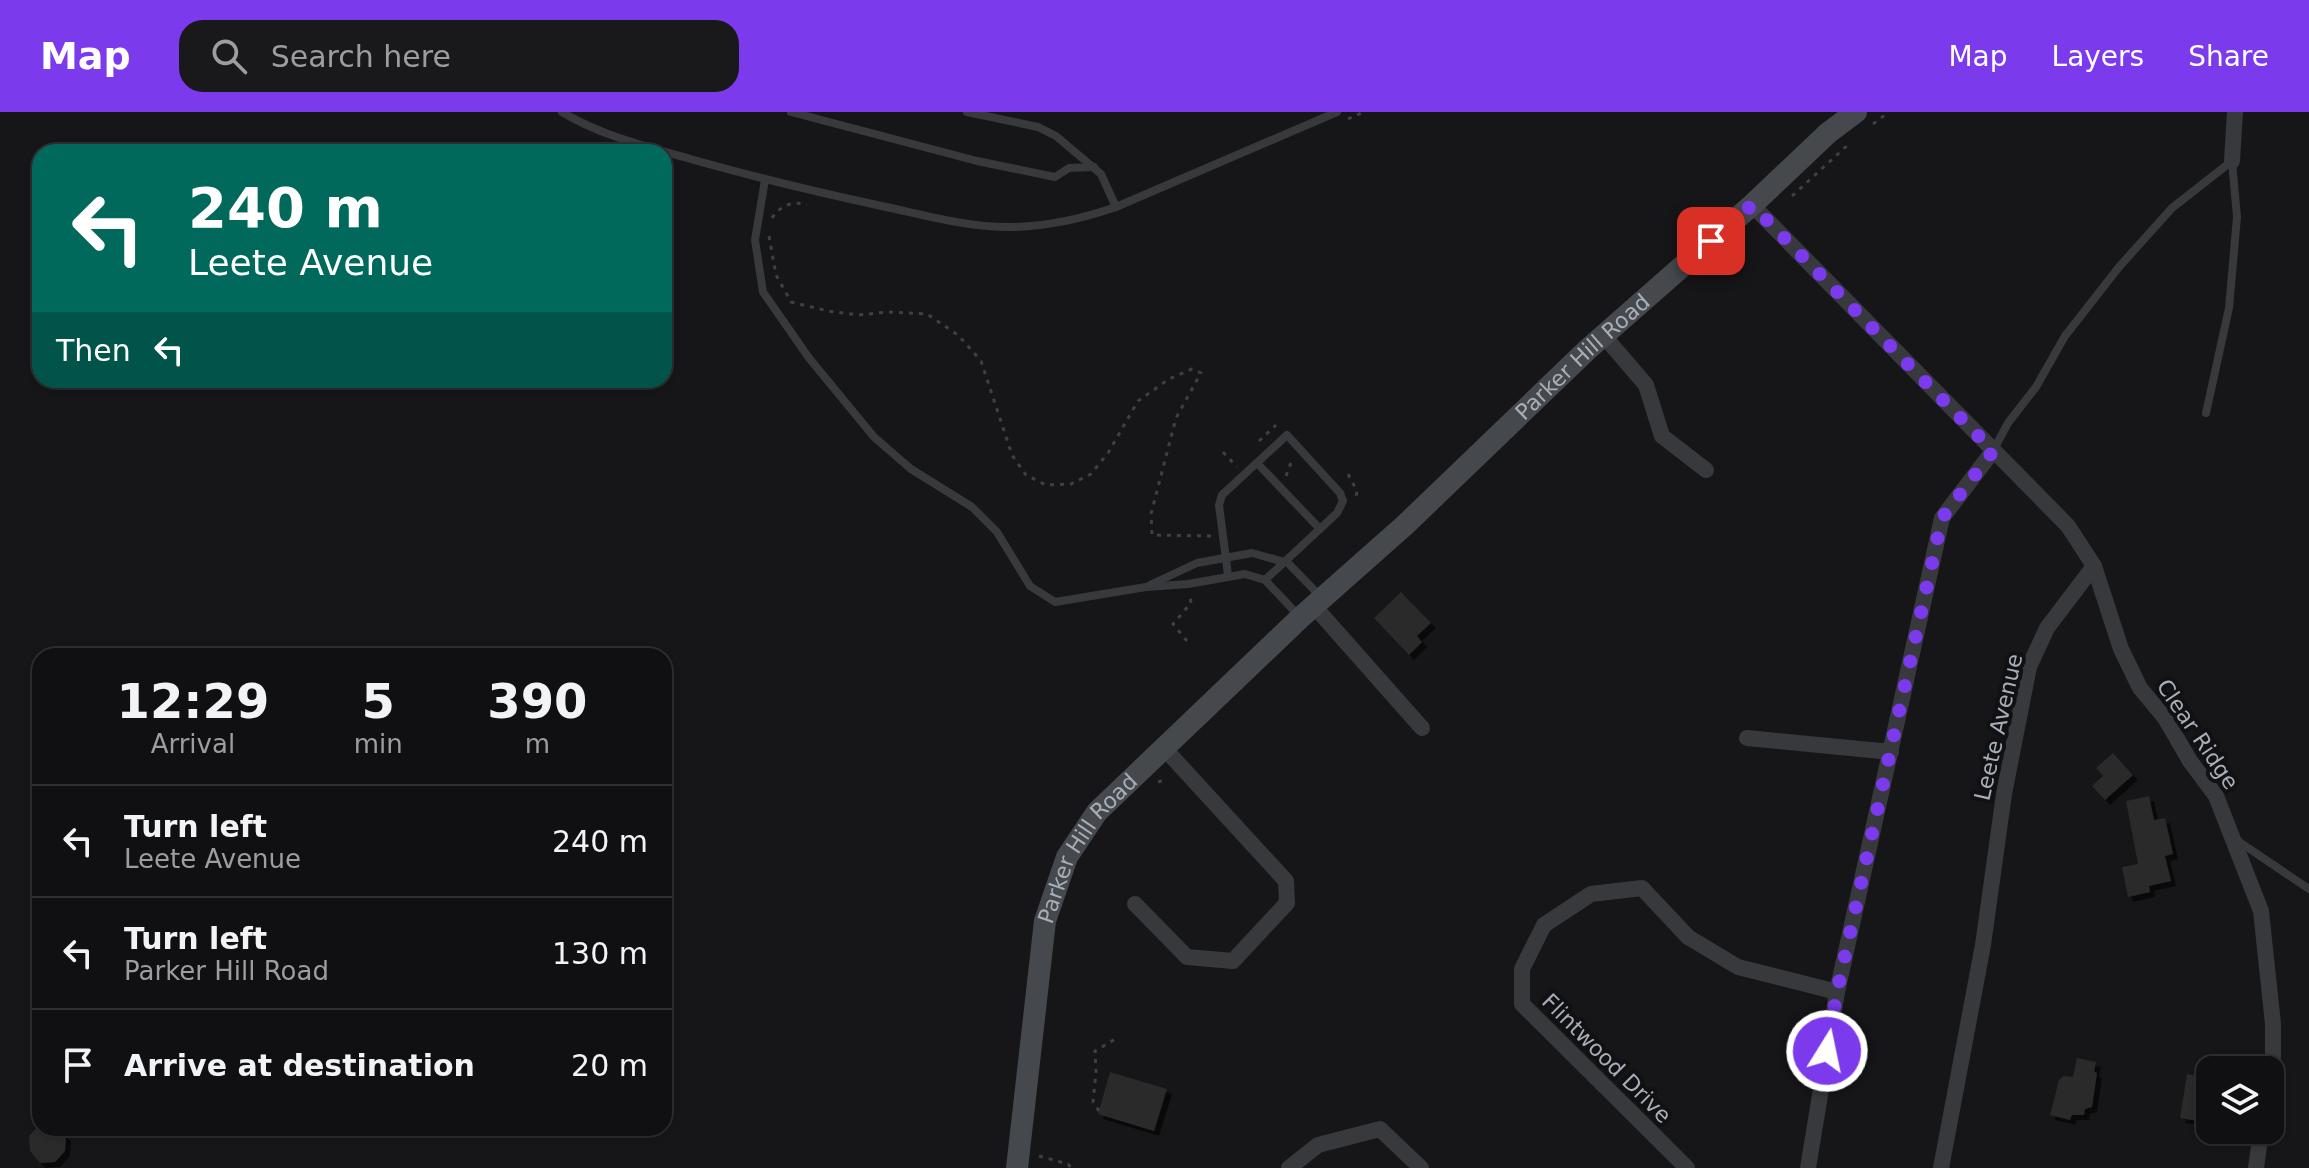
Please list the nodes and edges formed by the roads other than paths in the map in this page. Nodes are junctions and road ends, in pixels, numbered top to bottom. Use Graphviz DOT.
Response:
graph roads {
  1 [pos="562,112"];
  2 [pos="791,112"];
  3 [pos="967,112"];
  4 [pos="1337,112"];
  5 [pos="2235,112"];
  6 [pos="1862,120"];
  7 [pos="637,144"];
  8 [pos="672,154"];
  9 [pos="2232,161"];
  10 [pos="1094,167"];
  11 [pos="765,180"];
  12 [pos="1752,205"];
  13 [pos="1116,207"];
  14 [pos="1604,336"];
  15 [pos="2206,413"];
  16 [pos="1993,451"];
  17 [pos="1257,463"];
  18 [pos="1706,470"];
  19 [pos="1320,529"];
  20 [pos="1225,557"];
  21 [pos="1284,562"];
  22 [pos="2094,566"];
  23 [pos="1228,575"];
  24 [pos="1265,580"];
  25 [pos="1146,587"];
  26 [pos="1312,607"];
  27 [pos="1422,728"];
  28 [pos="1747,738"];
  29 [pos="1164,748"];
  30 [pos="1891,752"];
  31 [pos="2234,838"];
  32 [pos="2309,889"];
  33 [pos="1135,904"];
  34 [pos="1837,992"];
  35 [pos="2273,1056"];
  36 [pos="2259,1144"];
  37 [pos="1024,1161"];
  38 [pos="1289,1168"];
  39 [pos="1421,1168"];
  40 [pos="1687,1168"];
  41 [pos="1808,1168"];
  42 [pos="1941,1168"];
  43 [pos="2256,1168"];
  1 -- 7 [label="lane"];
  2 -- 10 [label="lane"];
  3 -- 10 [label="lane"];
  4 -- 13 [label="lane"];
  5 -- 9 [label="street"];
  6 -- 12 [label="street, Parker Hill Road"];
  8 -- 11 [label="lane"];
  9 -- 15 [label="lane"];
  9 -- 16 [label="lane"];
  10 -- 13 [label="lane"];
  11 -- 13 [label="lane"];
  11 -- 25 [label="lane"];
  12 -- 14 [label="street, Parker Hill Road"];
  12 -- 16 [label="street"];
  14 -- 18 [label="street"];
  14 -- 26 [label="street, Parker Hill Road"];
  16 -- 22 [label="street"];
  16 -- 30 [label="street"];
  17 -- 19 [label="lane"];
  17 -- 19 [label="lane"];
  17 -- 20 [label="lane"];
  19 -- 21 [label="lane"];
  20 -- 21 [label="lane"];
  20 -- 23 [label="lane"];
  20 -- 25 [label="lane"];
  21 -- 24 [label="lane"];
  21 -- 26 [label="lane"];
  22 -- 31 [label="street, Clear Ridge"];
  22 -- 42 [label="street, Leete Avenue"];
  23 -- 24 [label="lane"];
  23 -- 25 [label="lane"];
  24 -- 26 [label="lane"];
  26 -- 27 [label="street"];
  26 -- 29 [label="street, Parker Hill Road"];
  28 -- 30 [label="street"];
  29 -- 33 [label="street"];
  29 -- 37 [label="street, Parker Hill Road"];
  30 -- 34 [label="street"];
  31 -- 32 [label="lane"];
  31 -- 35 [label="street, Clear Ridge"];
  34 -- 40 [label="street, Flintwood Drive"];
  34 -- 41 [label="street"];
  36 -- 43 [label="street"];
  38 -- 39 [label="street"];
}
